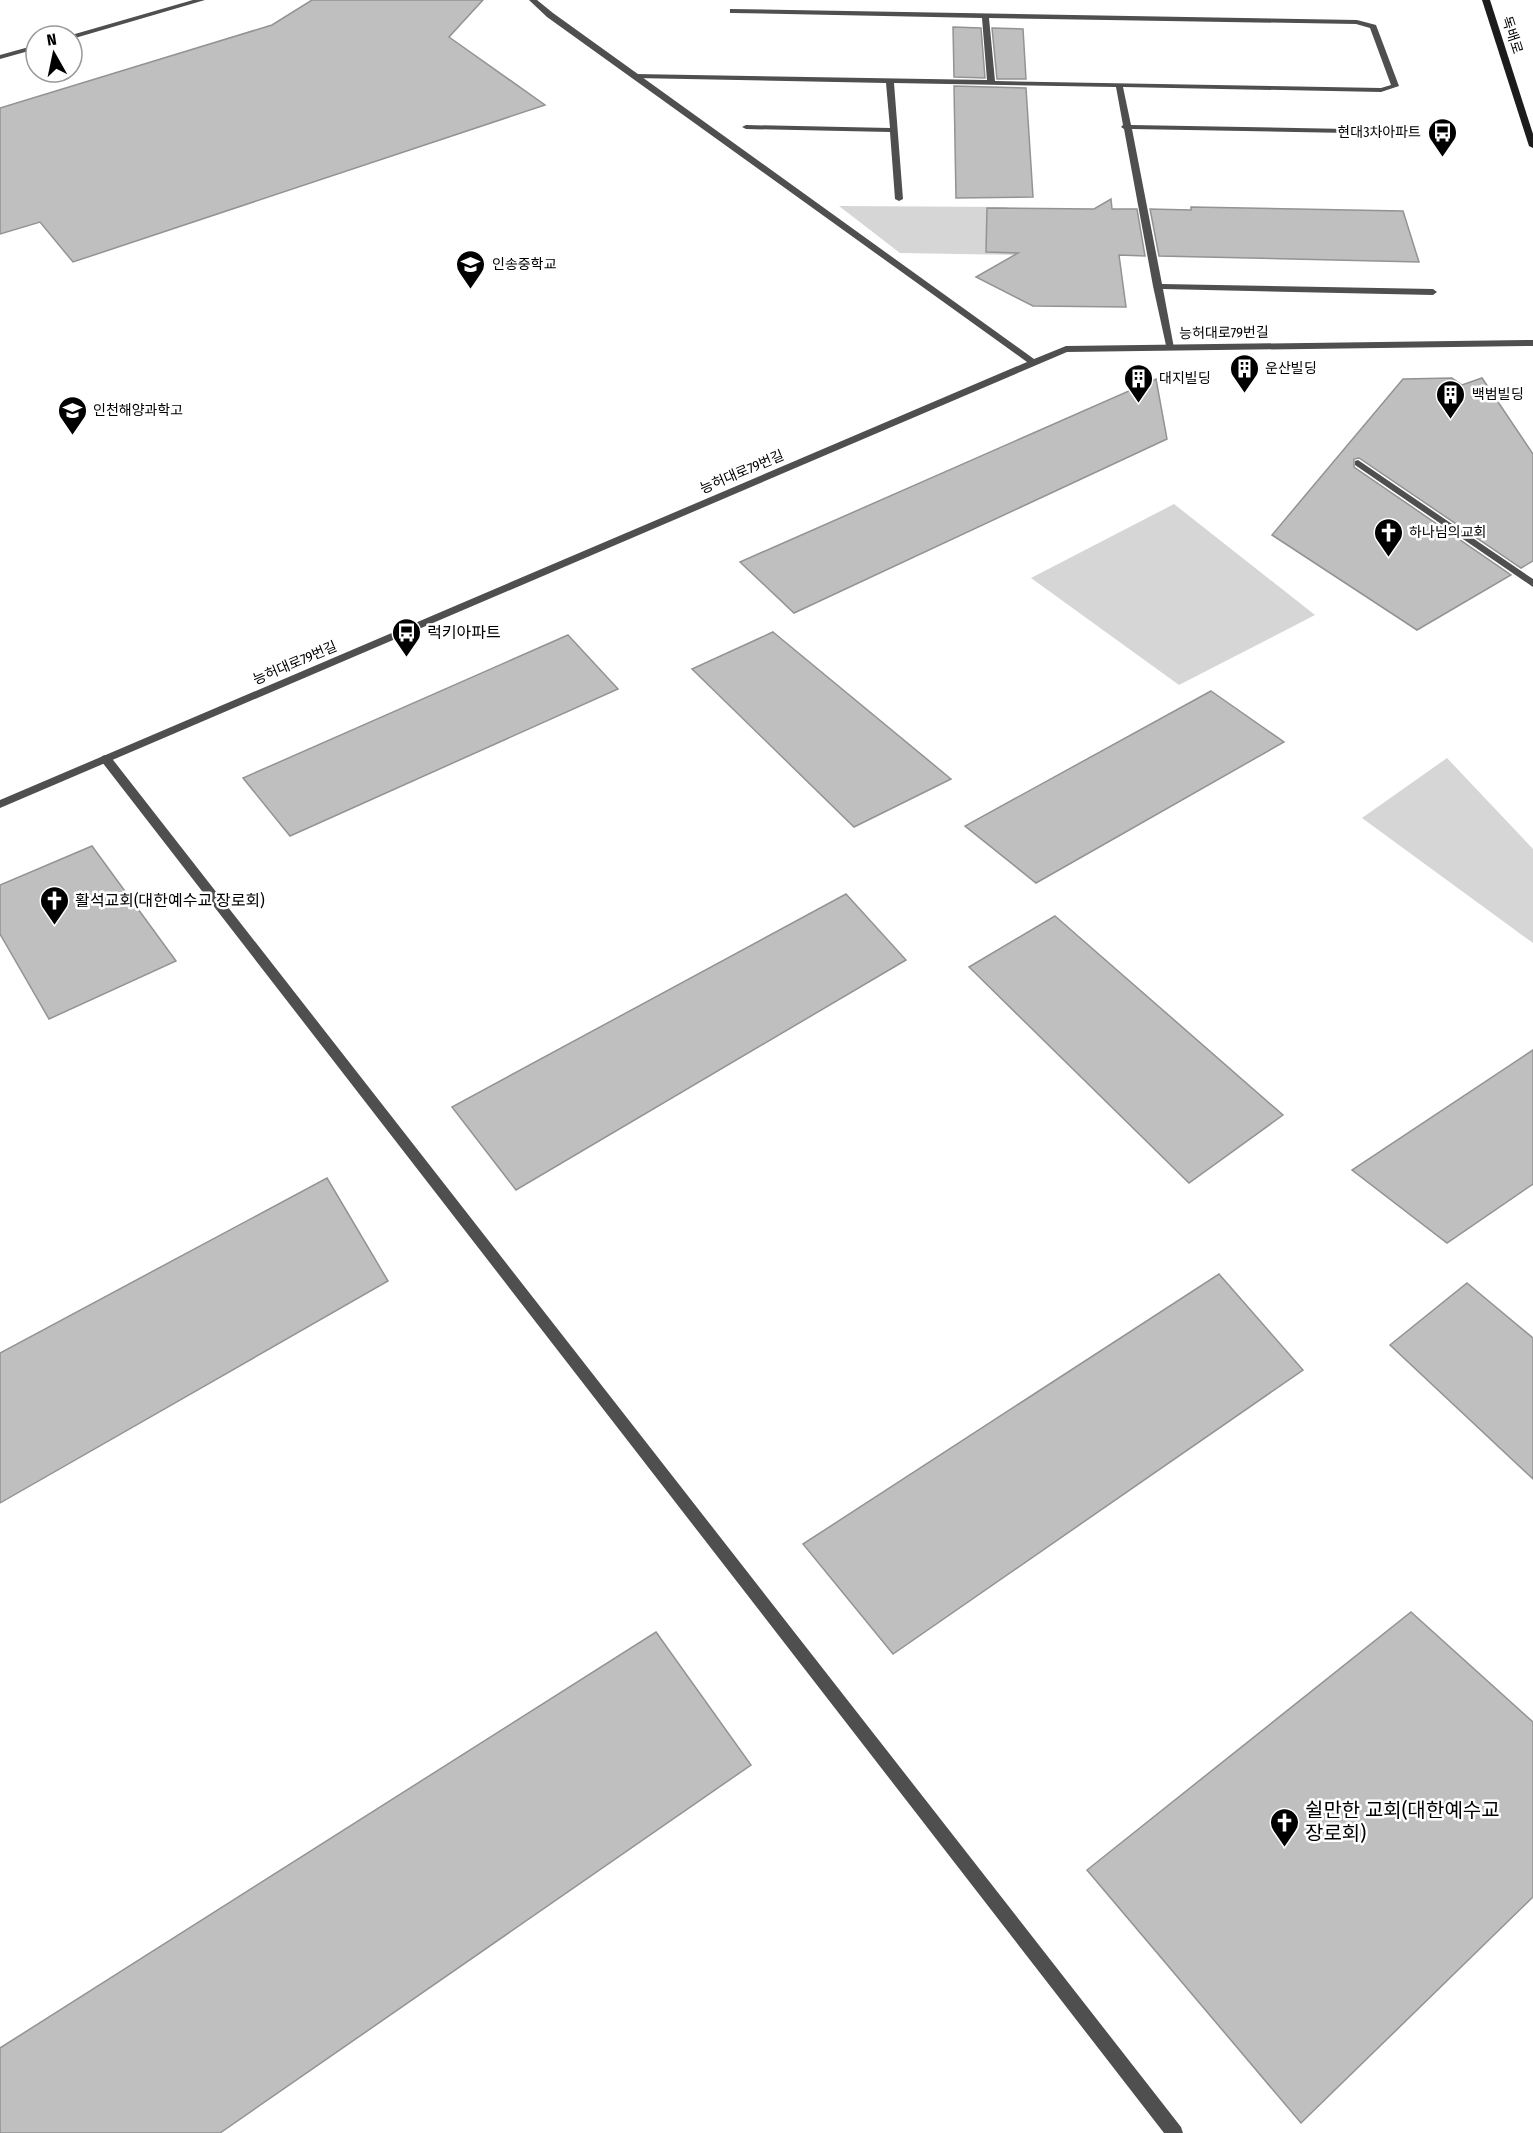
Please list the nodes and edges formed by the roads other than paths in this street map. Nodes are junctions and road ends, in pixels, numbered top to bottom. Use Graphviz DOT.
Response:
graph roads {
  1 [pos="201,0"];
  2 [pos="533,0"];
  3 [pos="1486,0"];
  4 [pos="733,11"];
  5 [pos="985,15"];
  6 [pos="84,33"];
  7 [pos="24,50"];
  8 [pos="0,57"];
  9 [pos="635,76"];
  10 [pos="890,80"];
  11 [pos="990,82"];
  12 [pos="1119,84"];
  13 [pos="746,127"];
  14 [pos="1125,127"];
  15 [pos="894,130"];
  16 [pos="1400,132"];
  17 [pos="1533,146"];
  18 [pos="899,199"];
  19 [pos="1157,286"];
  20 [pos="1433,292"];
  21 [pos="1533,343"];
  22 [pos="1170,348"];
  23 [pos="1034,363"];
  24 [pos="1358,463"];
  25 [pos="1533,584"];
  26 [pos="106,759"];
  27 [pos="0,804"];
  28 [pos="1175,2133"];
  1 -- 6 [label="street"];
  2 -- 9 [label="street"];
  3 -- 17 [label="main road, 독배로"];
  4 -- 5 [label="street"];
  5 -- 11 [label="street"];
  5 -- 12 [label="street"];
  7 -- 8 [label="street"];
  9 -- 10 [label="street"];
  9 -- 23 [label="street"];
  10 -- 11 [label="street"];
  10 -- 15 [label="street"];
  11 -- 12 [label="street"];
  12 -- 14 [label="street"];
  13 -- 15 [label="street"];
  14 -- 16 [label="street"];
  14 -- 19 [label="street"];
  15 -- 18 [label="street"];
  19 -- 20 [label="street"];
  19 -- 22 [label="street"];
  21 -- 22 [label="street, 능허대로79번길"];
  22 -- 23 [label="street, 능허대로79번길"];
  23 -- 26 [label="street, 능허대로79번길"];
  24 -- 25 [label="street"];
  26 -- 27 [label="street, 능허대로79번길"];
  26 -- 28 [label="street"];
}
